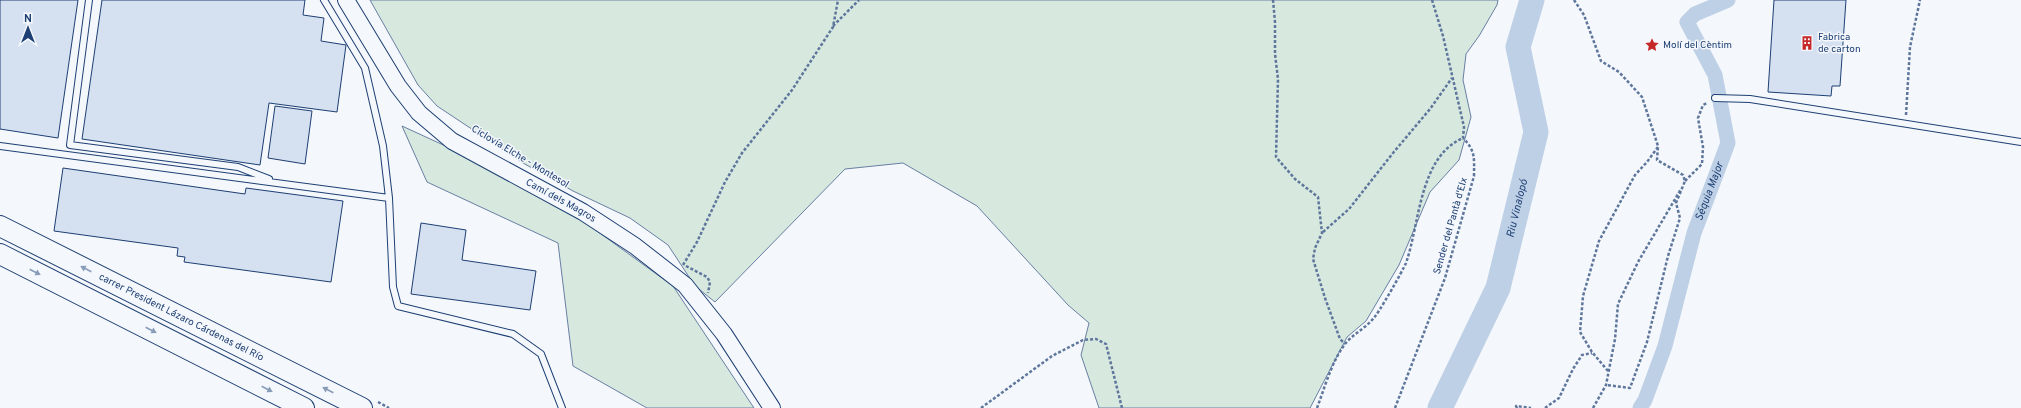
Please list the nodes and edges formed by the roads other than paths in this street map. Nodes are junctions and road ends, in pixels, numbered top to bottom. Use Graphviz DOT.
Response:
graph roads {
  1 [pos="89,0"];
  2 [pos="324,0"];
  3 [pos="346,0"];
  4 [pos="1715,98"];
  5 [pos="2021,142"];
  6 [pos="0,146"];
  7 [pos="280,184"];
  8 [pos="389,198"];
  9 [pos="0,226"];
  10 [pos="0,254"];
  11 [pos="304,408"];
  12 [pos="362,408"];
  13 [pos="562,408"];
  14 [pos="772,408"];
  1 -- 7 [label="lane"];
  2 -- 8 [label="lane"];
  3 -- 14 [label="street, Camí dels Magros"];
  4 -- 5 [label="lane"];
  6 -- 7 [label="lane"];
  7 -- 8 [label="lane"];
  8 -- 13 [label="lane"];
  12 -- 9 [label="main road, carrer President Lázaro Cárdenas del Río, one-way"];
  10 -- 11 [label="main road, one-way"];
}
